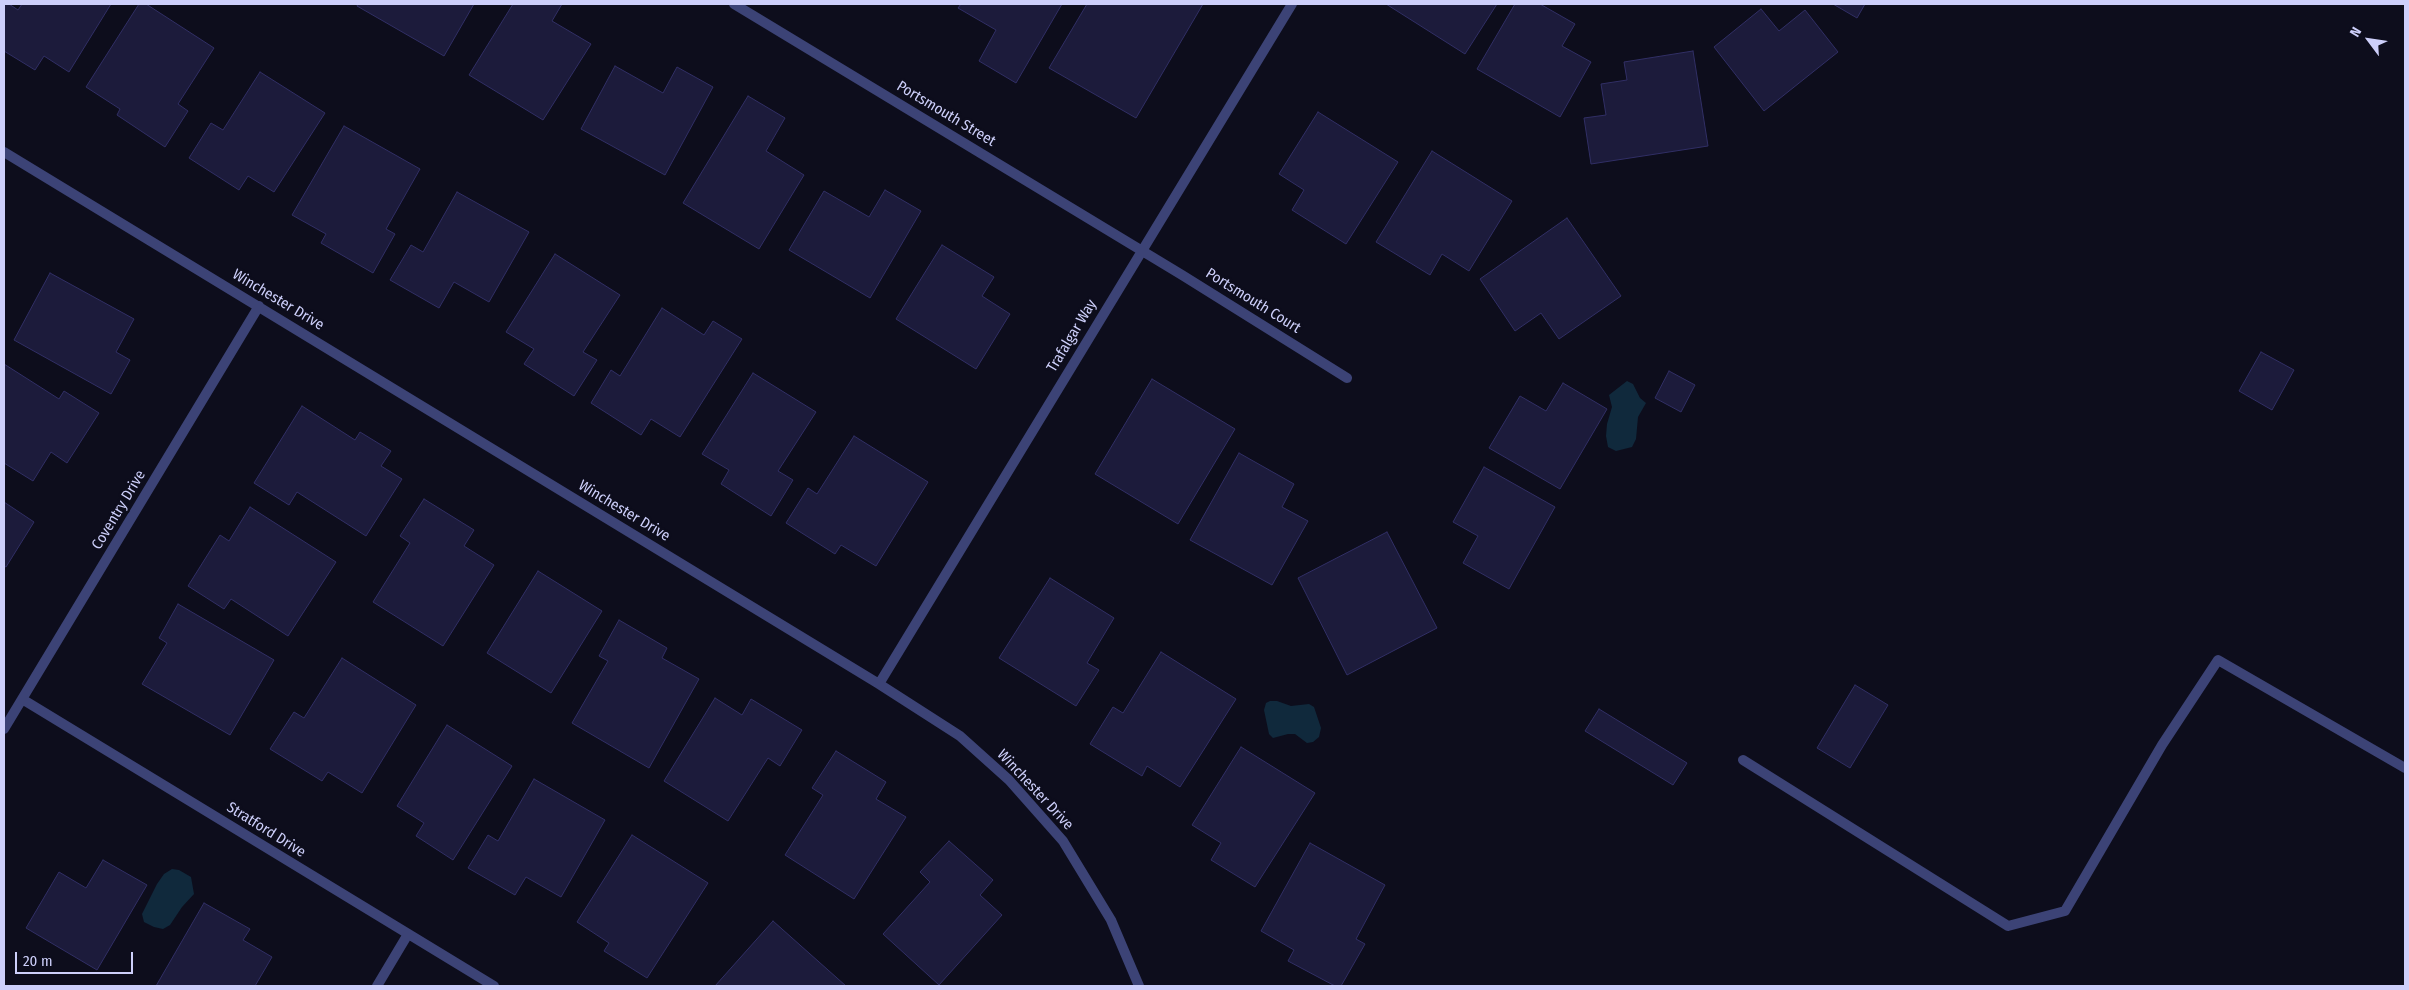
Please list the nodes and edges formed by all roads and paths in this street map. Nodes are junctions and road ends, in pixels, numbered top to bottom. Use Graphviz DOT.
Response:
graph roads {
  1 [pos="734,4"];
  2 [pos="1292,4"];
  3 [pos="4,152"];
  4 [pos="1142,251"];
  5 [pos="259,306"];
  6 [pos="1347,378"];
  7 [pos="879,684"];
  8 [pos="22,699"];
  9 [pos="4,728"];
  10 [pos="1743,760"];
  11 [pos="2405,768"];
  12 [pos="408,934"];
  13 [pos="377,986"];
  14 [pos="494,986"];
  15 [pos="1139,986"];
  1 -- 4 [label="street, Portsmouth Street"];
  2 -- 4 [label="street, Trafalgar Way"];
  3 -- 5 [label="street, Winchester Drive"];
  4 -- 6 [label="street, Portsmouth Court"];
  4 -- 7 [label="street, Trafalgar Way"];
  5 -- 7 [label="street, Winchester Drive"];
  5 -- 8 [label="street, Coventry Drive"];
  7 -- 15 [label="street, Winchester Drive"];
  8 -- 9 [label="street, Coventry Drive"];
  8 -- 12 [label="street, Stratford Drive"];
  10 -- 11 [label="street"];
  12 -- 13 [label="street"];
  12 -- 14 [label="street, Stratford Drive"];
}
